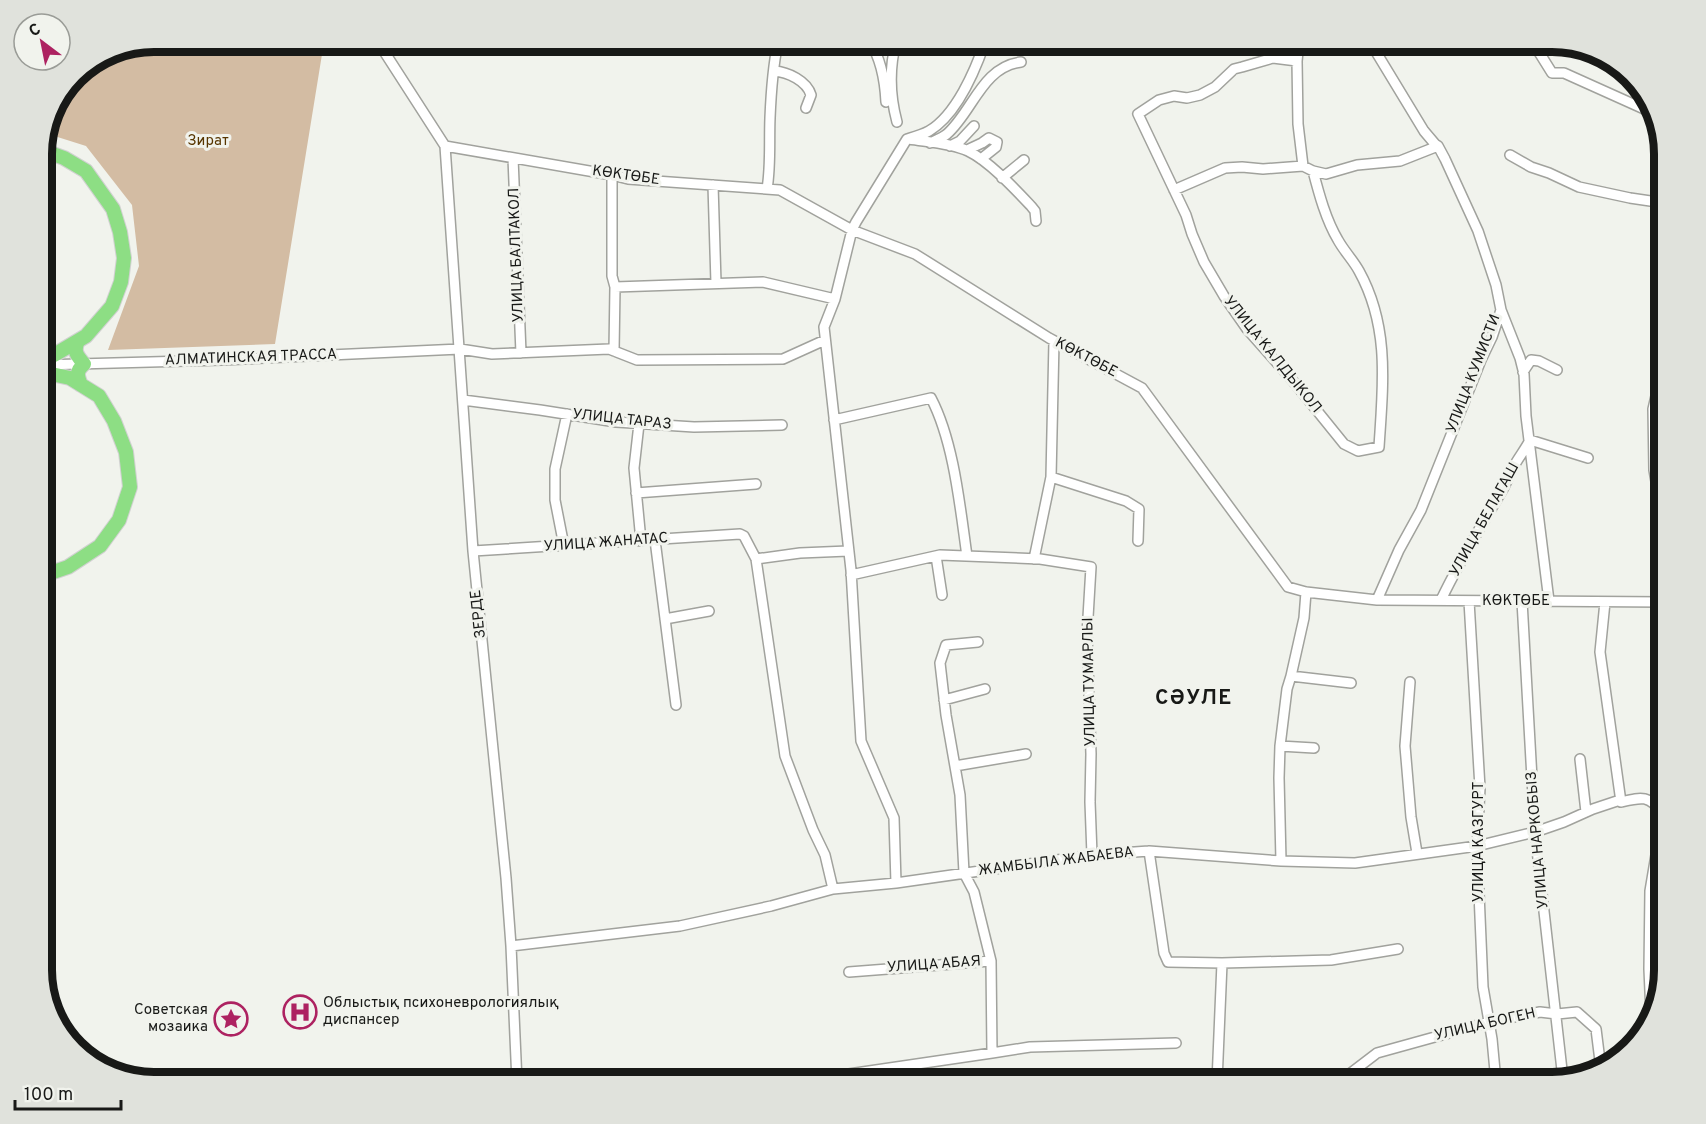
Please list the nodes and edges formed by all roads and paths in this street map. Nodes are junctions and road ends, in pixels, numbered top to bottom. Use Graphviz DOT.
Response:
graph roads {
  1 [pos="385,52"];
  2 [pos="776,52"];
  3 [pos="876,52"];
  4 [pos="894,52"];
  5 [pos="981,52"];
  6 [pos="1298,52"];
  7 [pos="1376,52"];
  8 [pos="1539,52"];
  9 [pos="1297,61"];
  10 [pos="1021,62"];
  11 [pos="774,71"];
  12 [pos="886,102"];
  13 [pos="806,108"];
  14 [pos="1643,108"];
  15 [pos="897,122"];
  16 [pos="974,126"];
  17 [pos="907,139"];
  18 [pos="930,143"];
  19 [pos="446,146"];
  20 [pos="950,146"];
  21 [pos="1438,146"];
  22 [pos="967,150"];
  23 [pos="53,154"];
  24 [pos="1510,155"];
  25 [pos="513,158"];
  26 [pos="981,159"];
  27 [pos="1024,160"];
  28 [pos="1303,166"];
  29 [pos="1313,171"];
  30 [pos="612,175"];
  31 [pos="1002,178"];
  32 [pos="713,185"];
  33 [pos="767,189"];
  34 [pos="1174,190"];
  35 [pos="1654,202"];
  36 [pos="1036,221"];
  37 [pos="852,230"];
  38 [pos="716,284"];
  39 [pos="615,287"];
  40 [pos="835,299"];
  41 [pos="1501,310"];
  42 [pos="825,340"];
  43 [pos="78,341"];
  44 [pos="1054,341"];
  45 [pos="460,349"];
  46 [pos="614,351"];
  47 [pos="521,353"];
  48 [pos="53,355"];
  49 [pos="84,364"];
  50 [pos="53,365"];
  51 [pos="1557,370"];
  52 [pos="1523,372"];
  53 [pos="53,374"];
  54 [pos="81,385"];
  55 [pos="463,400"];
  56 [pos="1654,405"];
  57 [pos="567,414"];
  58 [pos="834,420"];
  59 [pos="639,424"];
  60 [pos="782,425"];
  61 [pos="1530,440"];
  62 [pos="1588,458"];
  63 [pos="1654,470"];
  64 [pos="1051,477"];
  65 [pos="756,484"];
  66 [pos="636,493"];
  67 [pos="655,540"];
  68 [pos="641,541"];
  69 [pos="1138,542"];
  70 [pos="564,546"];
  71 [pos="473,551"];
  72 [pos="848,551"];
  73 [pos="936,556"];
  74 [pos="967,556"];
  75 [pos="1034,558"];
  76 [pos="756,559"];
  77 [pos="53,572"];
  78 [pos="851,575"];
  79 [pos="1306,592"];
  80 [pos="942,595"];
  81 [pos="1377,600"];
  82 [pos="1441,600"];
  83 [pos="1469,601"];
  84 [pos="1522,601"];
  85 [pos="1549,601"];
  86 [pos="1605,602"];
  87 [pos="1654,602"];
  88 [pos="709,611"];
  89 [pos="665,619"];
  90 [pos="978,642"];
  91 [pos="1292,676"];
  92 [pos="1410,682"];
  93 [pos="1351,683"];
  94 [pos="986,689"];
  95 [pos="945,700"];
  96 [pos="676,705"];
  97 [pos="1280,746"];
  98 [pos="1314,748"];
  99 [pos="1026,754"];
  100 [pos="1580,759"];
  101 [pos="955,766"];
  102 [pos="1621,802"];
  103 [pos="1654,803"];
  104 [pos="1586,812"];
  105 [pos="1535,832"];
  106 [pos="1477,846"];
  107 [pos="1149,851"];
  108 [pos="1417,853"];
  109 [pos="1092,855"];
  110 [pos="1281,861"];
  111 [pos="1654,868"];
  112 [pos="964,873"];
  113 [pos="896,883"];
  114 [pos="833,889"];
  115 [pos="511,946"];
  116 [pos="1398,949"];
  117 [pos="991,961"];
  118 [pos="1222,963"];
  119 [pos="849,972"];
  120 [pos="1650,996"];
  121 [pos="1557,1014"];
  122 [pos="1489,1022"];
  123 [pos="1176,1043"];
  124 [pos="992,1053"];
  125 [pos="1600,1059"];
  126 [pos="904,1066"];
  127 [pos="1562,1071"];
  128 [pos="517,1072"];
  129 [pos="863,1072"];
  130 [pos="904,1072"];
  131 [pos="1217,1072"];
  132 [pos="1352,1072"];
  133 [pos="1495,1072"];
  1 -- 19 [label="street"];
  2 -- 11 [label="street"];
  3 -- 12 [label="street"];
  4 -- 15 [label="street"];
  5 -- 17 [label="street"];
  6 -- 9 [label="street"];
  7 -- 21 [label="street, УЛИЦА КУМИСТИ"];
  8 -- 14 [label="street"];
  9 -- 28 [label="street"];
  9 -- 34 [label="street, УЛИЦА КАЛДЫКОЛ"];
  10 -- 18 [label="street"];
  11 -- 13 [label="street"];
  11 -- 33 [label="street"];
  16 -- 20 [label="street"];
  17 -- 18 [label="street"];
  17 -- 37 [label="street"];
  18 -- 20 [label="street"];
  19 -- 25 [label="street, КӨКТӨБЕ"];
  19 -- 45 [label="street, ЗЕРДЕ"];
  20 -- 22 [label="street"];
  21 -- 29 [label="street"];
  21 -- 41 [label="street, УЛИЦА КУМИСТИ"];
  22 -- 26 [label="street"];
  22 -- 26 [label="street"];
  23 -- 43 [label="highway"];
  24 -- 35 [label="street"];
  25 -- 30 [label="street, КӨКТӨБЕ"];
  25 -- 47 [label="street, УЛИЦА БАЛТАКОЛ"];
  26 -- 31 [label="street"];
  27 -- 31 [label="street"];
  28 -- 29 [label="street"];
  28 -- 34 [label="street"];
  29 -- 34 [label="street, УЛИЦА КАЛДЫКОЛ"];
  30 -- 32 [label="street, КӨКТӨБЕ"];
  30 -- 39 [label="street"];
  31 -- 36 [label="street"];
  32 -- 33 [label="street, КӨКТӨБЕ"];
  32 -- 38 [label="street"];
  33 -- 37 [label="street, КӨКТӨБЕ"];
  37 -- 40 [label="street"];
  37 -- 44 [label="street, КӨКТӨБЕ"];
  38 -- 39 [label="street"];
  38 -- 40 [label="street"];
  39 -- 46 [label="street"];
  40 -- 42 [label="street"];
  41 -- 52 [label="street, УЛИЦА БЕЛАГАШ"];
  41 -- 81 [label="street, УЛИЦА КУМИСТИ"];
  42 -- 46 [label="street, АЛМАТИНСКАЯ ТРАССА"];
  42 -- 58 [label="street"];
  43 -- 48 [label="highway"];
  43 -- 49 [label="highway"];
  44 -- 64 [label="street"];
  44 -- 79 [label="street, КӨКТӨБЕ"];
  45 -- 47 [label="street, АЛМАТИНСКАЯ ТРАССА"];
  45 -- 49 [label="street, АЛМАТИНСКАЯ ТРАССА"];
  45 -- 55 [label="street, ЗЕРДЕ"];
  46 -- 47 [label="street, АЛМАТИНСКАЯ ТРАССА"];
  49 -- 50 [label="street, АЛМАТИНСКАЯ ТРАССА"];
  49 -- 54 [label="highway"];
  51 -- 52 [label="street"];
  52 -- 61 [label="street, УЛИЦА БЕЛАГАШ"];
  53 -- 54 [label="highway"];
  54 -- 77 [label="highway"];
  55 -- 57 [label="street, УЛИЦА ТАРАЗ"];
  55 -- 71 [label="street, ЗЕРДЕ"];
  56 -- 63 [label="street"];
  57 -- 59 [label="street, УЛИЦА ТАРАЗ"];
  57 -- 70 [label="street"];
  58 -- 72 [label="street"];
  58 -- 74 [label="street"];
  59 -- 60 [label="street, УЛИЦА ТАРАЗ"];
  59 -- 66 [label="street"];
  61 -- 62 [label="street"];
  61 -- 82 [label="street, УЛИЦА БЕЛАГАШ"];
  61 -- 85 [label="street, УЛИЦА БЕЛАГАШ"];
  64 -- 69 [label="street"];
  64 -- 75 [label="street"];
  65 -- 66 [label="street"];
  66 -- 68 [label="street"];
  67 -- 68 [label="street, УЛИЦА ЖАНАТАС"];
  67 -- 76 [label="street, УЛИЦА ЖАНАТАС"];
  67 -- 89 [label="street"];
  68 -- 70 [label="street, УЛИЦА ЖАНАТАС"];
  70 -- 71 [label="street, УЛИЦА ЖАНАТАС"];
  71 -- 115 [label="street, ЗЕРДЕ"];
  72 -- 76 [label="street"];
  72 -- 78 [label="street"];
  73 -- 74 [label="street, УЛИЦА ТУМАРЛЫ"];
  73 -- 78 [label="street, УЛИЦА ТУМАРЛЫ"];
  73 -- 80 [label="street"];
  74 -- 75 [label="street, УЛИЦА ТУМАРЛЫ"];
  75 -- 109 [label="street, УЛИЦА ТУМАРЛЫ"];
  76 -- 114 [label="street"];
  78 -- 113 [label="street"];
  79 -- 81 [label="street, КӨКТӨБЕ"];
  79 -- 91 [label="street"];
  81 -- 82 [label="street, КӨКТӨБЕ"];
  82 -- 83 [label="street, КӨКТӨБЕ"];
  83 -- 84 [label="street, КӨКТӨБЕ"];
  83 -- 106 [label="street, УЛИЦА КАЗГУРТ"];
  84 -- 85 [label="street, КӨКТӨБЕ"];
  84 -- 105 [label="street, УЛИЦА НАРКОБЫЗ"];
  85 -- 86 [label="street, КӨКТӨБЕ"];
  86 -- 87 [label="street, КӨКТӨБЕ"];
  86 -- 102 [label="street"];
  88 -- 89 [label="street"];
  89 -- 96 [label="street"];
  90 -- 95 [label="street"];
  91 -- 93 [label="street"];
  91 -- 97 [label="street"];
  92 -- 108 [label="street"];
  94 -- 95 [label="street"];
  95 -- 101 [label="street"];
  97 -- 98 [label="street"];
  97 -- 110 [label="street"];
  99 -- 101 [label="street"];
  100 -- 104 [label="street"];
  101 -- 112 [label="street"];
  102 -- 103 [label="street, ЖАМБЫЛА ЖАБАЕВА"];
  102 -- 104 [label="street, ЖАМБЫЛА ЖАБАЕВА"];
  104 -- 105 [label="street, ЖАМБЫЛА ЖАБАЕВА"];
  105 -- 106 [label="street, ЖАМБЫЛА ЖАБАЕВА"];
  105 -- 121 [label="street, УЛИЦА НАРКОБЫЗ"];
  106 -- 108 [label="street, ЖАМБЫЛА ЖАБАЕВА"];
  106 -- 122 [label="street, УЛИЦА КАЗГУРТ"];
  107 -- 109 [label="street, ЖАМБЫЛА ЖАБАЕВА"];
  107 -- 110 [label="street, ЖАМБЫЛА ЖАБАЕВА"];
  107 -- 118 [label="street"];
  108 -- 110 [label="street, ЖАМБЫЛА ЖАБАЕВА"];
  109 -- 112 [label="street, ЖАМБЫЛА ЖАБАЕВА"];
  111 -- 120 [label="street"];
  112 -- 113 [label="street, ЖАМБЫЛА ЖАБАЕВА"];
  112 -- 117 [label="street"];
  113 -- 114 [label="street, ЖАМБЫЛА ЖАБАЕВА"];
  114 -- 115 [label="street, ЖАМБЫЛА ЖАБАЕВА"];
  115 -- 128 [label="street, ЗЕРДЕ"];
  116 -- 118 [label="street"];
  117 -- 119 [label="street, УЛИЦА АБАЯ"];
  117 -- 124 [label="street, УЛИЦА АБАЯ"];
  118 -- 131 [label="street"];
  121 -- 122 [label="street, УЛИЦА БОГЕН"];
  121 -- 125 [label="street, УЛИЦА БОГЕН"];
  121 -- 127 [label="street, УЛИЦА НАРКОБЫЗ"];
  122 -- 132 [label="street, УЛИЦА БОГЕН"];
  122 -- 133 [label="street, УЛИЦА КАЗГУРТ"];
  123 -- 124 [label="street"];
  124 -- 126 [label="street"];
  126 -- 129 [label="street"];
  126 -- 130 [label="street"];
}
